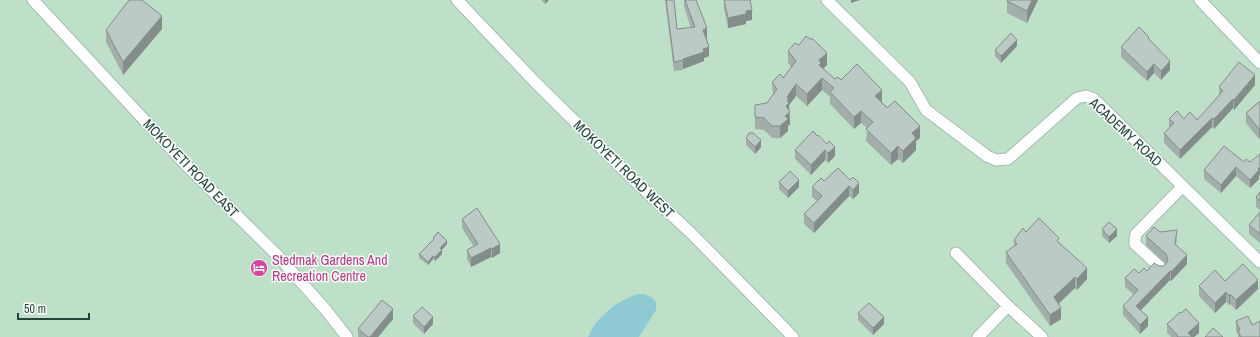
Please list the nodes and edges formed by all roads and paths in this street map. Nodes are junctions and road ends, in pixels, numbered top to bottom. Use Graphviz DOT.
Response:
graph roads {
  1 [pos="33,0"];
  2 [pos="457,0"];
  3 [pos="827,0"];
  4 [pos="1200,0"];
  5 [pos="1260,63"];
  6 [pos="1183,186"];
  7 [pos="956,253"];
  8 [pos="1260,262"];
  9 [pos="1161,268"];
  10 [pos="1008,306"];
  11 [pos="347,337"];
  12 [pos="793,337"];
  13 [pos="978,337"];
  14 [pos="1042,337"];
  1 -- 11 [label="street, MOKOYETI ROAD EAST"];
  2 -- 12 [label="street, MOKOYETI ROAD WEST"];
  3 -- 6 [label="street, ACADEMY ROAD"];
  4 -- 5 [label="street"];
  6 -- 8 [label="street, ACADEMY ROAD"];
  6 -- 9 [label="street"];
  7 -- 10 [label="street"];
  10 -- 13 [label="street"];
  10 -- 14 [label="street"];
}
